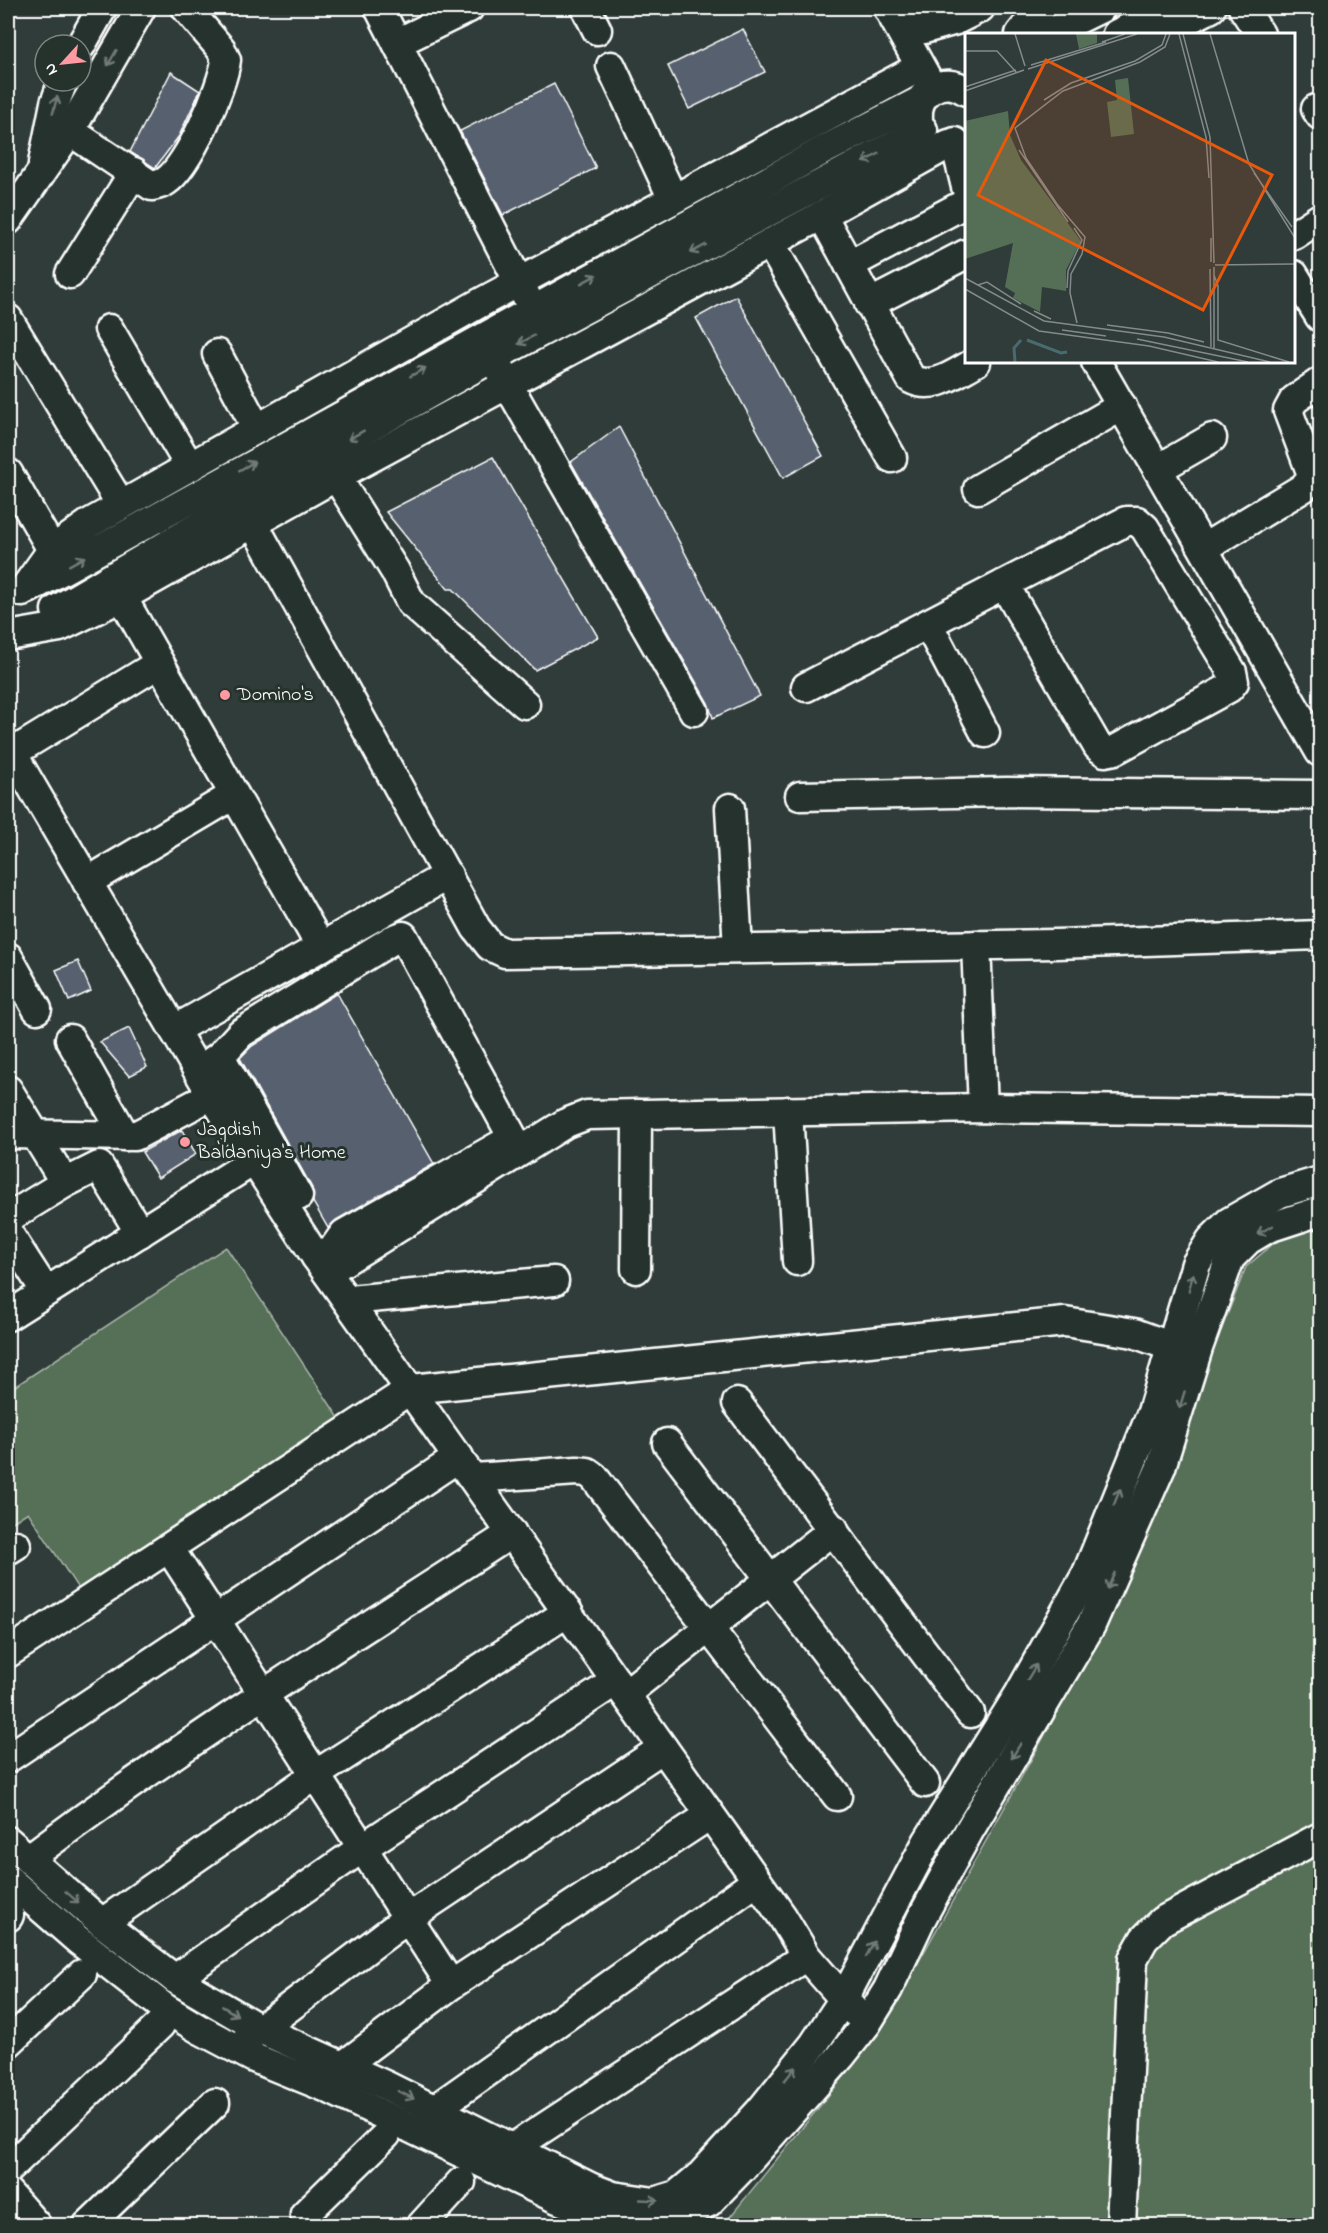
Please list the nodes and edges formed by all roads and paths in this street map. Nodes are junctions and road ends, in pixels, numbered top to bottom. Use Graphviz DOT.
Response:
graph roads {
  1 [pos="102,8"];
  2 [pos="141,8"];
  3 [pos="186,8"];
  4 [pos="379,8"];
  5 [pos="470,8"];
  6 [pos="888,8"];
  7 [pos="907,8"];
  8 [pos="980,8"];
  9 [pos="1041,8"];
  10 [pos="1101,8"];
  11 [pos="1210,8"];
  12 [pos="1243,8"];
  13 [pos="1174,25"];
  14 [pos="88,33"];
  15 [pos="1021,33"];
  16 [pos="1050,33"];
  17 [pos="1123,33"];
  18 [pos="1259,33"];
  19 [pos="397,43"];
  20 [pos="612,66"];
  21 [pos="943,84"];
  22 [pos="59,93"];
  23 [pos="922,130"];
  24 [pos="70,131"];
  25 [pos="957,141"];
  26 [pos="41,171"];
  27 [pos="134,172"];
  28 [pos="965,182"];
  29 [pos="673,199"];
  30 [pos="965,204"];
  31 [pos="822,215"];
  32 [pos="1320,218"];
  33 [pos="8,220"];
  34 [pos="1295,234"];
  35 [pos="770,243"];
  36 [pos="965,255"];
  37 [pos="849,265"];
  38 [pos="70,274"];
  39 [pos="1295,278"];
  40 [pos="518,283"];
  41 [pos="869,304"];
  42 [pos="533,309"];
  43 [pos="1320,317"];
  44 [pos="8,319"];
  45 [pos="109,329"];
  46 [pos="217,354"];
  47 [pos="492,358"];
  48 [pos="974,363"];
  49 [pos="1097,363"];
  50 [pos="1320,382"];
  51 [pos="508,384"];
  52 [pos="1122,406"];
  53 [pos="257,429"];
  54 [pos="1212,438"];
  55 [pos="892,458"];
  56 [pos="329,466"];
  57 [pos="190,467"];
  58 [pos="1158,469"];
  59 [pos="8,473"];
  60 [pos="978,489"];
  61 [pos="121,505"];
  62 [pos="253,523"];
  63 [pos="1204,549"];
  64 [pos="52,550"];
  65 [pos="1004,584"];
  66 [pos="15,596"];
  67 [pos="1231,596"];
  68 [pos="122,597"];
  69 [pos="1198,616"];
  70 [pos="928,624"];
  71 [pos="11,637"];
  72 [pos="158,664"];
  73 [pos="806,687"];
  74 [pos="525,704"];
  75 [pos="694,711"];
  76 [pos="985,733"];
  77 [pos="10,749"];
  78 [pos="1320,752"];
  79 [pos="234,795"];
  80 [pos="1320,795"];
  81 [pos="800,796"];
  82 [pos="730,807"];
  83 [pos="448,875"];
  84 [pos="87,882"];
  85 [pos="1320,935"];
  86 [pos="976,945"];
  87 [pos="321,947"];
  88 [pos="738,949"];
  89 [pos="8,957"];
  90 [pos="37,1009"];
  91 [pos="174,1030"];
  92 [pos="70,1039"];
  93 [pos="210,1074"];
  94 [pos="8,1090"];
  95 [pos="983,1108"];
  96 [pos="788,1111"];
  97 [pos="1320,1112"];
  98 [pos="637,1114"];
  99 [pos="8,1134"];
  100 [pos="36,1135"];
  101 [pos="125,1136"];
  102 [pos="255,1160"];
  103 [pos="1320,1181"];
  104 [pos="65,1183"];
  105 [pos="1320,1211"];
  106 [pos="8,1218"];
  107 [pos="8,1233"];
  108 [pos="140,1233"];
  109 [pos="344,1234"];
  110 [pos="797,1261"];
  111 [pos="322,1264"];
  112 [pos="636,1269"];
  113 [pos="554,1281"];
  114 [pos="46,1292"];
  115 [pos="349,1300"];
  116 [pos="8,1316"];
  117 [pos="1172,1347"];
  118 [pos="411,1389"];
  119 [pos="737,1403"];
  120 [pos="667,1443"];
  121 [pos="466,1468"];
  122 [pos="834,1529"];
  123 [pos="512,1533"];
  124 [pos="169,1548"];
  125 [pos="770,1579"];
  126 [pos="568,1612"];
  127 [pos="216,1621"];
  128 [pos="709,1628"];
  129 [pos="8,1653"];
  130 [pos="621,1688"];
  131 [pos="263,1694"];
  132 [pos="970,1713"];
  133 [pos="663,1748"];
  134 [pos="8,1758"];
  135 [pos="315,1775"];
  136 [pos="925,1783"];
  137 [pos="837,1796"];
  138 [pos="710,1815"];
  139 [pos="1320,1837"];
  140 [pos="362,1848"];
  141 [pos="18,1850"];
  142 [pos="8,1880"];
  143 [pos="757,1881"];
  144 [pos="408,1918"];
  145 [pos="102,1923"];
  146 [pos="806,1956"];
  147 [pos="82,1974"];
  148 [pos="175,1978"];
  149 [pos="451,1985"];
  150 [pos="843,2000"];
  151 [pos="867,2023"];
  152 [pos="160,2025"];
  153 [pos="260,2029"];
  154 [pos="8,2043"];
  155 [pos="236,2048"];
  156 [pos="343,2066"];
  157 [pos="215,2103"];
  158 [pos="435,2109"];
  159 [pos="386,2135"];
  160 [pos="513,2148"];
  161 [pos="8,2169"];
  162 [pos="461,2182"];
  163 [pos="8,2193"];
  164 [pos="37,2226"];
  165 [pos="87,2226"];
  166 [pos="307,2226"];
  167 [pos="421,2226"];
  168 [pos="1121,2226"];
  1 -- 14 [label="street"];
  2 -- 24 [label="street, one-way"];
  3 -- 27 [label="street"];
  4 -- 19 [label="street"];
  5 -- 19 [label="street"];
  6 -- 21 [label="street"];
  7 -- 8 [label="street"];
  9 -- 15 [label="street"];
  10 -- 16 [label="street"];
  11 -- 13 [label="street"];
  12 -- 18 [label="street"];
  13 -- 17 [label="street"];
  19 -- 40 [label="street"];
  20 -- 29 [label="street"];
  21 -- 23 [label="street"];
  21 -- 29 [label="street"];
  42 -- 21 [label="street, one-way"];
  26 -- 22 [label="street, one-way"];
  23 -- 25 [label="street"];
  23 -- 47 [label="street, one-way"];
  24 -- 26 [label="street"];
  24 -- 27 [label="street"];
  25 -- 28 [label="street"];
  25 -- 31 [label="street"];
  26 -- 33 [label="street"];
  27 -- 38 [label="street"];
  29 -- 40 [label="street"];
  30 -- 37 [label="street"];
  31 -- 35 [label="street"];
  31 -- 37 [label="street"];
  32 -- 34 [label="street"];
  35 -- 51 [label="street"];
  35 -- 55 [label="street"];
  36 -- 41 [label="street"];
  37 -- 41 [label="street"];
  39 -- 43 [label="street"];
  40 -- 42 [label="street"];
  40 -- 53 [label="street"];
  41 -- 48 [label="street"];
  66 -- 42 [label="street, one-way"];
  44 -- 61 [label="street"];
  45 -- 57 [label="street"];
  46 -- 53 [label="street"];
  47 -- 51 [label="street"];
  47 -- 56 [label="street, one-way"];
  49 -- 52 [label="street"];
  50 -- 63 [label="street"];
  51 -- 56 [label="street"];
  51 -- 75 [label="street"];
  52 -- 58 [label="street"];
  52 -- 60 [label="street"];
  53 -- 57 [label="street"];
  54 -- 58 [label="street"];
  56 -- 62 [label="street"];
  56 -- 71 [label="street"];
  56 -- 74 [label="street"];
  57 -- 61 [label="street"];
  58 -- 63 [label="street"];
  59 -- 64 [label="street"];
  61 -- 64 [label="street"];
  62 -- 68 [label="street"];
  62 -- 83 [label="street"];
  63 -- 67 [label="street"];
  64 -- 66 [label="street"];
  65 -- 69 [label="street"];
  65 -- 69 [label="street"];
  65 -- 70 [label="street"];
  67 -- 69 [label="street"];
  67 -- 78 [label="street"];
  68 -- 71 [label="street"];
  68 -- 72 [label="street"];
  70 -- 73 [label="street"];
  70 -- 76 [label="street"];
  72 -- 77 [label="street"];
  72 -- 79 [label="street"];
  77 -- 84 [label="street"];
  79 -- 84 [label="street"];
  79 -- 87 [label="street"];
  80 -- 81 [label="street"];
  82 -- 88 [label="street"];
  83 -- 87 [label="street"];
  83 -- 88 [label="street"];
  84 -- 91 [label="street"];
  85 -- 86 [label="street"];
  86 -- 88 [label="street"];
  86 -- 95 [label="street"];
  87 -- 91 [label="street"];
  89 -- 90 [label="street"];
  91 -- 93 [label="street"];
  92 -- 101 [label="street"];
  93 -- 101 [label="street"];
  93 -- 102 [label="street"];
  93 -- 109 [label="street"];
  93 -- 109 [label="street"];
  94 -- 100 [label="street"];
  95 -- 96 [label="street"];
  95 -- 97 [label="street"];
  96 -- 98 [label="street"];
  96 -- 110 [label="street"];
  98 -- 111 [label="street"];
  98 -- 112 [label="street"];
  99 -- 100 [label="street"];
  100 -- 101 [label="street"];
  100 -- 104 [label="street"];
  102 -- 108 [label="street"];
  102 -- 111 [label="street"];
  117 -- 103 [label="street, one-way"];
  104 -- 106 [label="street"];
  104 -- 108 [label="street"];
  105 -- 151 [label="street, one-way"];
  107 -- 114 [label="street"];
  108 -- 114 [label="street"];
  109 -- 111 [label="street"];
  111 -- 115 [label="street"];
  113 -- 115 [label="street"];
  114 -- 116 [label="street"];
  115 -- 118 [label="street"];
  117 -- 118 [label="street"];
  150 -- 117 [label="street, one-way"];
  118 -- 121 [label="street"];
  118 -- 124 [label="street"];
  119 -- 122 [label="street"];
  120 -- 125 [label="street"];
  121 -- 123 [label="street"];
  121 -- 127 [label="street"];
  121 -- 128 [label="street"];
  122 -- 125 [label="street"];
  122 -- 132 [label="street"];
  123 -- 126 [label="street"];
  123 -- 131 [label="street"];
  124 -- 127 [label="street"];
  124 -- 129 [label="street"];
  125 -- 128 [label="street"];
  125 -- 136 [label="street"];
  126 -- 130 [label="street"];
  126 -- 135 [label="street"];
  127 -- 131 [label="street"];
  127 -- 134 [label="street"];
  128 -- 130 [label="street"];
  128 -- 137 [label="street"];
  130 -- 133 [label="street"];
  130 -- 140 [label="street"];
  131 -- 135 [label="street"];
  131 -- 141 [label="street"];
  133 -- 138 [label="street"];
  133 -- 144 [label="street"];
  135 -- 140 [label="street"];
  135 -- 145 [label="street"];
  138 -- 143 [label="street"];
  138 -- 149 [label="street"];
  139 -- 168 [label="street"];
  140 -- 144 [label="street"];
  140 -- 148 [label="street"];
  141 -- 145 [label="street, one-way"];
  142 -- 155 [label="street"];
  143 -- 146 [label="street"];
  143 -- 158 [label="street"];
  144 -- 149 [label="street"];
  144 -- 153 [label="street"];
  145 -- 148 [label="street"];
  146 -- 150 [label="street"];
  146 -- 160 [label="street"];
  147 -- 154 [label="street"];
  148 -- 153 [label="street, one-way"];
  149 -- 156 [label="street"];
  150 -- 151 [label="street"];
  160 -- 150 [label="street, one-way"];
  151 -- 155 [label="street"];
  152 -- 161 [label="street"];
  153 -- 155 [label="street"];
  153 -- 156 [label="street"];
  156 -- 158 [label="street, one-way"];
  157 -- 165 [label="street"];
  158 -- 160 [label="street"];
  159 -- 166 [label="street"];
  162 -- 167 [label="street"];
  163 -- 164 [label="street"];
}
